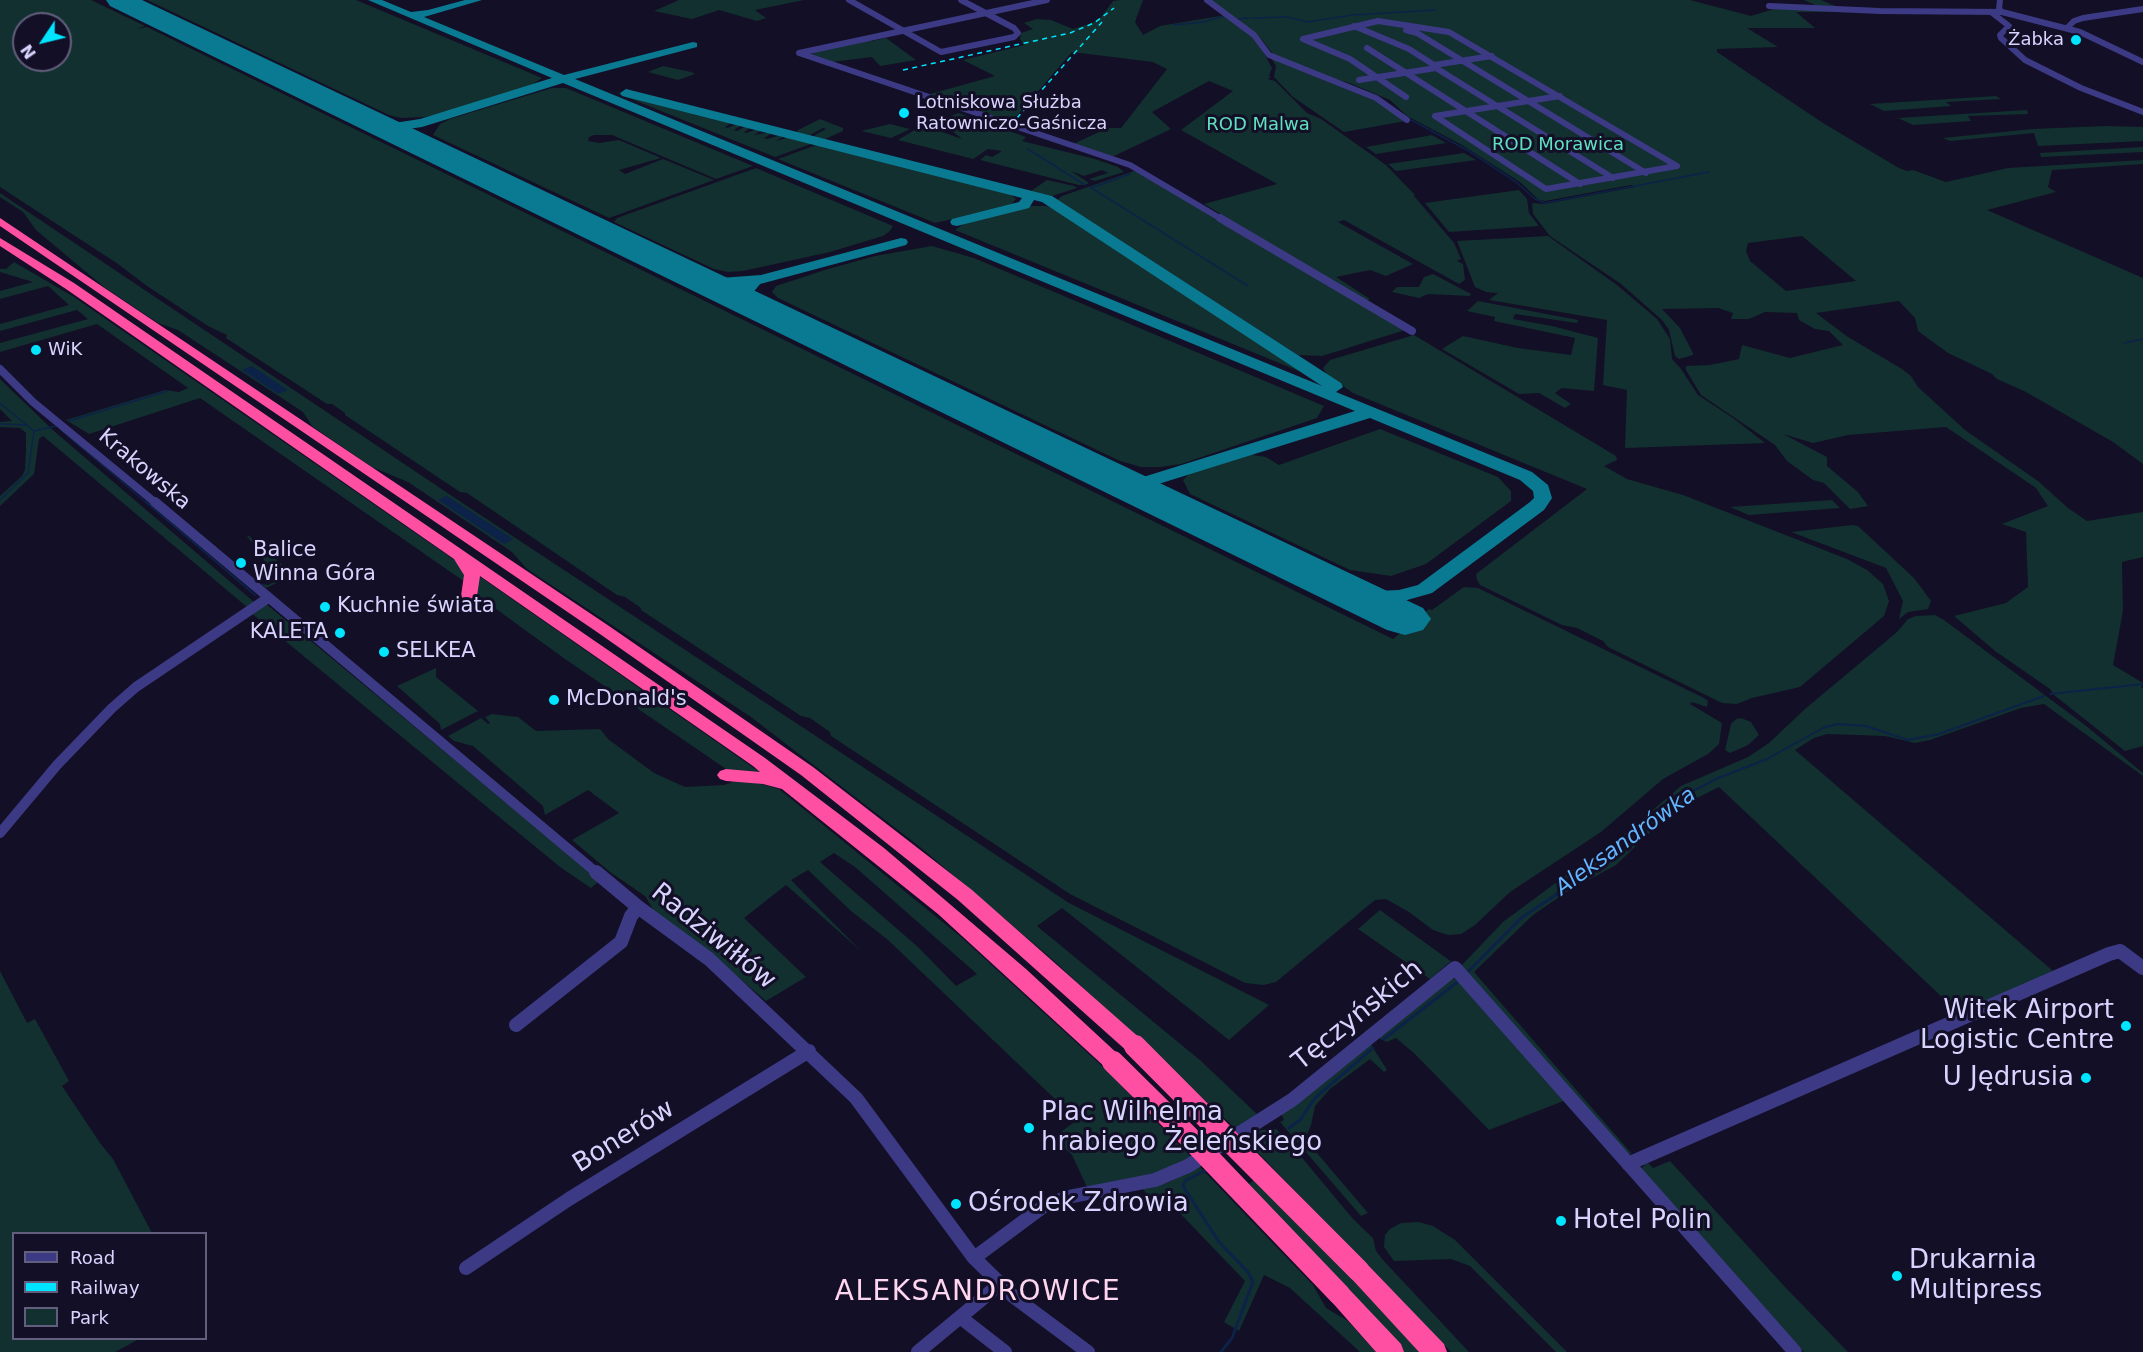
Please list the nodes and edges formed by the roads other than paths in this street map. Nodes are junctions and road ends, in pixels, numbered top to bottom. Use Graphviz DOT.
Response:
graph roads {
  1 [pos="849,0"];
  2 [pos="961,0"];
  3 [pos="1047,0"];
  4 [pos="1207,0"];
  5 [pos="2000,0"];
  6 [pos="1769,6"];
  7 [pos="2143,9"];
  8 [pos="883,11"];
  9 [pos="1991,12"];
  10 [pos="2002,12"];
  11 [pos="986,13"];
  12 [pos="1353,26"];
  13 [pos="1416,26"];
  14 [pos="914,28"];
  15 [pos="2067,28"];
  16 [pos="903,30"];
  17 [pos="1367,48"];
  18 [pos="2143,52"];
  19 [pos="2128,54"];
  20 [pos="1492,56"];
  21 [pos="1463,60"];
  22 [pos="2143,62"];
  23 [pos="1435,66"];
  24 [pos="1407,72"];
  25 [pos="1376,76"];
  26 [pos="1359,80"];
  27 [pos="1560,96"];
  28 [pos="1406,97"];
  29 [pos="1530,101"];
  30 [pos="1498,106"];
  31 [pos="1467,111"];
  32 [pos="2143,112"];
  33 [pos="1407,120"];
  34 [pos="1646,173"];
  35 [pos="1613,178"];
  36 [pos="1580,184"];
  37 [pos="0,220"];
  38 [pos="0,241"];
  39 [pos="1412,331"];
  40 [pos="0,369"];
  41 [pos="448,546"];
  42 [pos="469,596"];
  43 [pos="267,598"];
  44 [pos="726,775"];
  45 [pos="796,790"];
  46 [pos="0,832"];
  47 [pos="638,907"];
  48 [pos="2143,968"];
  49 [pos="516,1025"];
  50 [pos="809,1051"];
  51 [pos="1628,1164"];
  52 [pos="974,1258"];
  53 [pos="466,1268"];
  54 [pos="1000,1284"];
  55 [pos="960,1317"];
  56 [pos="918,1352"];
  57 [pos="1005,1352"];
  58 [pos="1088,1352"];
  59 [pos="1392,1352"];
  60 [pos="1435,1352"];
  61 [pos="1795,1352"];
  1 -- 16 [label="street"];
  2 -- 11 [label="street"];
  3 -- 11 [label="street"];
  4 -- 33 [label="street"];
  5 -- 10 [label="street"];
  6 -- 9 [label="street"];
  7 -- 15 [label="street"];
  8 -- 14 [label="street"];
  9 -- 10 [label="street"];
  9 -- 32 [label="street"];
  10 -- 15 [label="street"];
  11 -- 14 [label="street"];
  11 -- 16 [label="street"];
  12 -- 13 [label="street"];
  12 -- 23 [label="street"];
  12 -- 25 [label="street"];
  13 -- 20 [label="street"];
  13 -- 21 [label="street"];
  14 -- 16 [label="street"];
  15 -- 19 [label="street"];
  16 -- 39 [label="street"];
  17 -- 24 [label="street"];
  18 -- 19 [label="street"];
  19 -- 22 [label="street"];
  20 -- 21 [label="street"];
  20 -- 27 [label="street"];
  21 -- 23 [label="street"];
  21 -- 29 [label="street"];
  23 -- 24 [label="street"];
  23 -- 30 [label="street"];
  24 -- 25 [label="street"];
  24 -- 31 [label="street"];
  25 -- 26 [label="street"];
  25 -- 28 [label="street"];
  27 -- 29 [label="street"];
  27 -- 34 [label="street"];
  29 -- 30 [label="street"];
  29 -- 34 [label="street"];
  30 -- 31 [label="street"];
  30 -- 35 [label="street"];
  31 -- 36 [label="street"];
  31 -- 36 [label="street"];
  34 -- 35 [label="street"];
  35 -- 36 [label="street"];
  37 -- 60 [label="highway, bridge"];
  38 -- 41 [label="highway"];
  40 -- 43 [label="street, Krakowska"];
  41 -- 42 [label="highway"];
  41 -- 45 [label="highway"];
  43 -- 46 [label="street"];
  43 -- 47 [label="street, Radziwiłłów"];
  44 -- 45 [label="highway"];
  45 -- 59 [label="highway, bridge"];
  47 -- 49 [label="street"];
  47 -- 50 [label="street, Radziwiłłów"];
  48 -- 51 [label="street"];
  50 -- 52 [label="street, Radziwiłłów"];
  50 -- 53 [label="street, Bonerów"];
  51 -- 52 [label="street, Tęczyńskich"];
  51 -- 61 [label="street"];
  52 -- 54 [label="street, Radziwiłłów"];
  54 -- 55 [label="street"];
  54 -- 58 [label="street, Radziwiłłów"];
  55 -- 56 [label="street"];
  55 -- 57 [label="street"];
}
